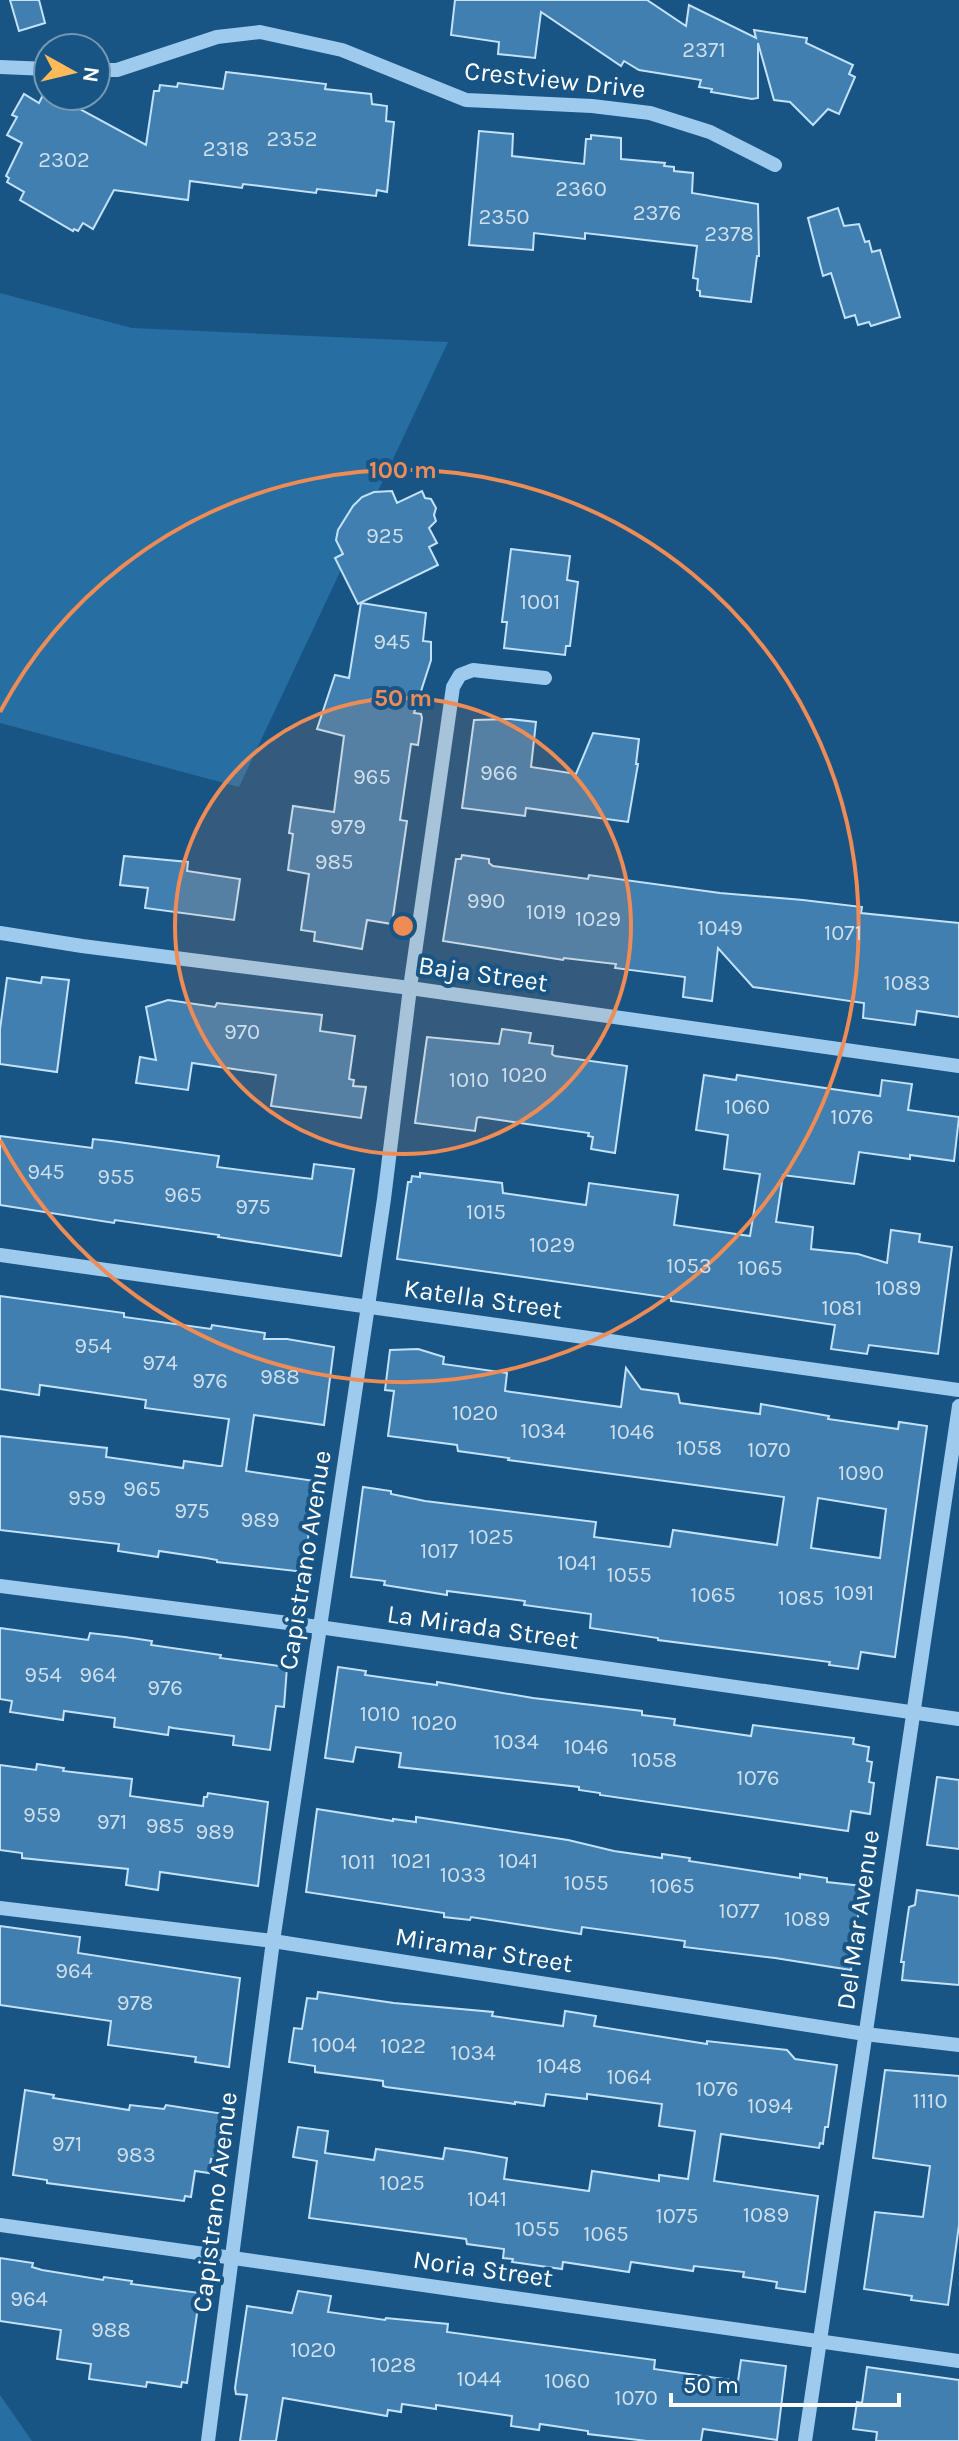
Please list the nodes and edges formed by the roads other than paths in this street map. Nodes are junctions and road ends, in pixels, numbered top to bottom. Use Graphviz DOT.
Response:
graph roads {
  1 [pos="0,67"];
  2 [pos="32,68"];
  3 [pos="112,70"];
  4 [pos="775,165"];
  5 [pos="545,678"];
  6 [pos="0,933"];
  7 [pos="410,988"];
  8 [pos="959,1066"];
  9 [pos="0,1255"];
  10 [pos="368,1308"];
  11 [pos="959,1390"];
  12 [pos="959,1406"];
  13 [pos="0,1586"];
  14 [pos="319,1627"];
  15 [pos="913,1712"];
  16 [pos="959,1719"];
  17 [pos="0,1908"];
  18 [pos="273,1941"];
  19 [pos="865,2034"];
  20 [pos="959,2045"];
  21 [pos="0,2225"];
  22 [pos="233,2258"];
  23 [pos="820,2341"];
  24 [pos="959,2361"];
  25 [pos="208,2441"];
  26 [pos="805,2441"];
  1 -- 2 [label="street"];
  3 -- 4 [label="street, Crestview Drive"];
  5 -- 7 [label="street, Capistrano Avenue"];
  6 -- 7 [label="street, Baja Street"];
  7 -- 8 [label="street, Baja Street"];
  7 -- 10 [label="street, Capistrano Avenue"];
  9 -- 10 [label="street, Katella Street"];
  10 -- 11 [label="street, Katella Street"];
  10 -- 14 [label="street, Capistrano Avenue"];
  12 -- 15 [label="street, Del Mar Avenue"];
  13 -- 14 [label="street, La Mirada Street"];
  14 -- 15 [label="street, La Mirada Street"];
  14 -- 18 [label="street, Capistrano Avenue"];
  15 -- 16 [label="street, La Mirada Street"];
  15 -- 19 [label="street, Del Mar Avenue"];
  17 -- 18 [label="street, Miramar Street"];
  18 -- 19 [label="street, Miramar Street"];
  18 -- 22 [label="street, Capistrano Avenue"];
  19 -- 20 [label="street, Miramar Street"];
  19 -- 23 [label="street, Del Mar Avenue"];
  21 -- 22 [label="street, Noria Street"];
  22 -- 23 [label="street, Noria Street"];
  22 -- 25 [label="street, Capistrano Avenue"];
  23 -- 24 [label="street, Noria Street"];
  23 -- 26 [label="street, Del Mar Avenue"];
}
